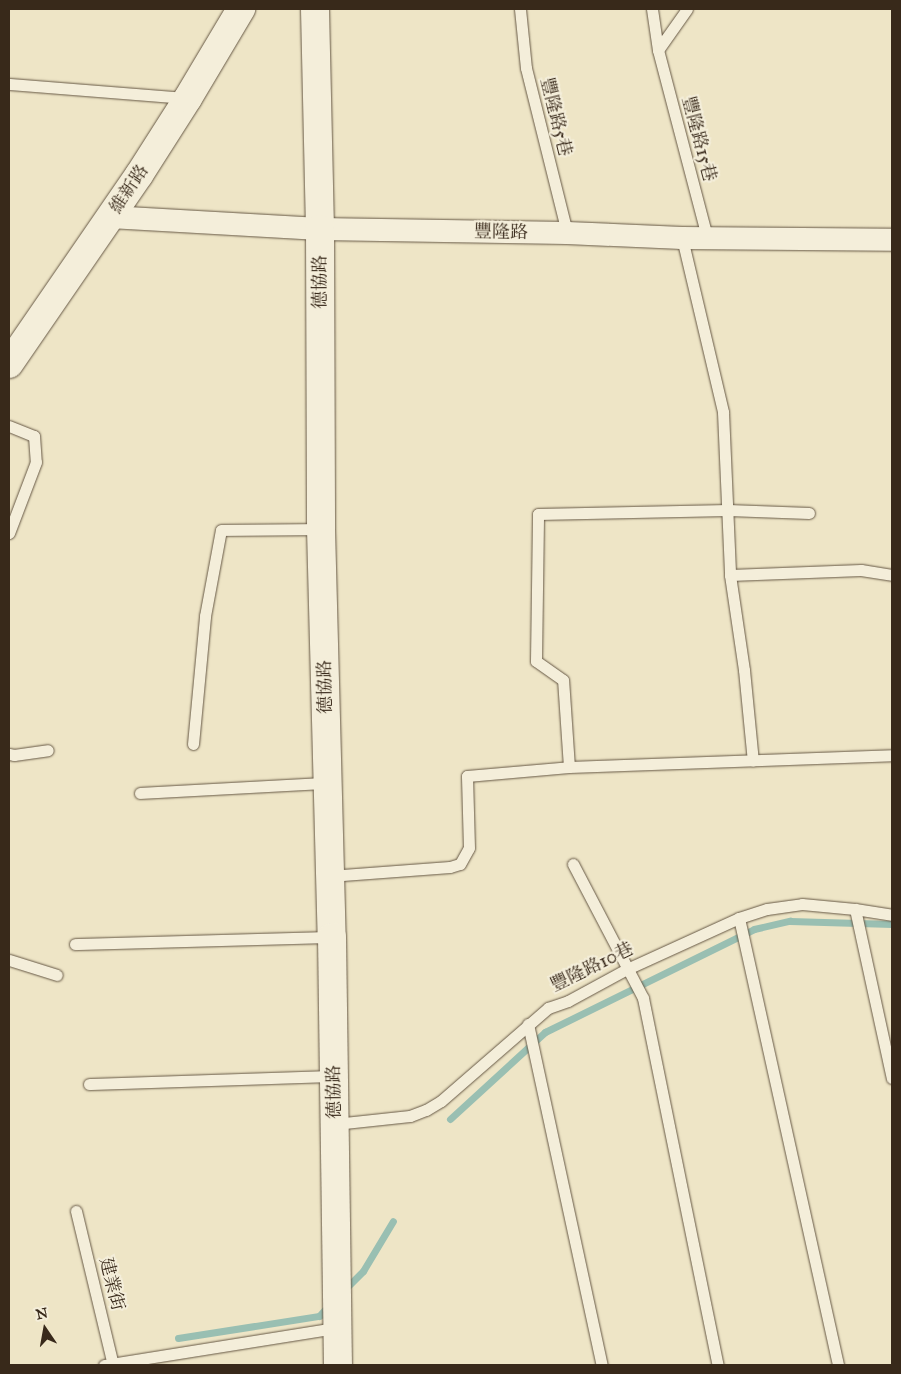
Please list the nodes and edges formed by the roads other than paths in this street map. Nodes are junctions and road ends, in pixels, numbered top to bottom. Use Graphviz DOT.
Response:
graph roads {
  1 [pos="241,9"];
  2 [pos="315,9"];
  3 [pos="520,9"];
  4 [pos="652,9"];
  5 [pos="687,9"];
  6 [pos="658,50"];
  7 [pos="9,84"];
  8 [pos="188,98"];
  9 [pos="110,217"];
  10 [pos="320,229"];
  11 [pos="567,233"];
  12 [pos="707,237"];
  13 [pos="682,238"];
  14 [pos="892,240"];
  15 [pos="9,364"];
  16 [pos="9,426"];
  17 [pos="728,510"];
  18 [pos="809,513"];
  19 [pos="321,529"];
  20 [pos="9,533"];
  21 [pos="892,574"];
  22 [pos="730,575"];
  23 [pos="193,744"];
  24 [pos="48,750"];
  25 [pos="9,754"];
  26 [pos="892,755"];
  27 [pos="752,761"];
  28 [pos="569,767"];
  29 [pos="328,783"];
  30 [pos="140,793"];
  31 [pos="573,864"];
  32 [pos="329,876"];
  33 [pos="855,909"];
  34 [pos="892,915"];
  35 [pos="739,918"];
  36 [pos="332,937"];
  37 [pos="75,944"];
  38 [pos="9,960"];
  39 [pos="627,969"];
  40 [pos="57,975"];
  41 [pos="528,1024"];
  42 [pos="333,1076"];
  43 [pos="892,1078"];
  44 [pos="89,1084"];
  45 [pos="335,1124"];
  46 [pos="76,1211"];
  47 [pos="336,1328"];
  48 [pos="110,1365"];
  49 [pos="338,1365"];
  50 [pos="602,1365"];
  51 [pos="718,1365"];
  52 [pos="838,1365"];
  1 -- 8 [label="street, 維新路"];
  2 -- 10 [label="street, 德協路"];
  3 -- 11 [label="lane, 豐隆路5巷"];
  4 -- 6 [label="lane, 豐隆路15巷"];
  5 -- 6 [label="lane"];
  6 -- 12 [label="lane, 豐隆路15巷"];
  7 -- 8 [label="lane"];
  8 -- 9 [label="street, 維新路"];
  9 -- 10 [label="street, 豐隆路"];
  9 -- 15 [label="street, 維新路"];
  10 -- 11 [label="street, 豐隆路"];
  10 -- 19 [label="street, 德協路"];
  11 -- 13 [label="street, 豐隆路"];
  12 -- 13 [label="street, 豐隆路"];
  12 -- 14 [label="street, 豐隆路"];
  13 -- 17 [label="lane"];
  16 -- 20 [label="lane"];
  17 -- 18 [label="lane"];
  17 -- 22 [label="lane"];
  17 -- 28 [label="lane"];
  19 -- 23 [label="lane"];
  19 -- 29 [label="street, 德協路"];
  21 -- 22 [label="lane"];
  22 -- 27 [label="lane"];
  24 -- 25 [label="lane"];
  26 -- 27 [label="lane"];
  27 -- 28 [label="lane"];
  28 -- 32 [label="lane"];
  29 -- 30 [label="lane"];
  29 -- 32 [label="street, 德協路"];
  31 -- 39 [label="lane"];
  32 -- 36 [label="street, 德協路"];
  33 -- 34 [label="lane, 豐隆路10巷"];
  33 -- 35 [label="lane, 豐隆路10巷"];
  33 -- 43 [label="lane"];
  35 -- 39 [label="lane, 豐隆路10巷"];
  35 -- 52 [label="lane"];
  36 -- 37 [label="lane"];
  36 -- 42 [label="street, 德協路"];
  38 -- 40 [label="lane"];
  39 -- 41 [label="lane, 豐隆路10巷"];
  39 -- 51 [label="lane"];
  41 -- 45 [label="lane, 豐隆路10巷"];
  41 -- 50 [label="lane"];
  42 -- 44 [label="lane"];
  42 -- 45 [label="street, 德協路"];
  45 -- 47 [label="street, 德協路"];
  46 -- 48 [label="lane, 建業街"];
  47 -- 48 [label="lane"];
  47 -- 49 [label="street, 德協路"];
}
